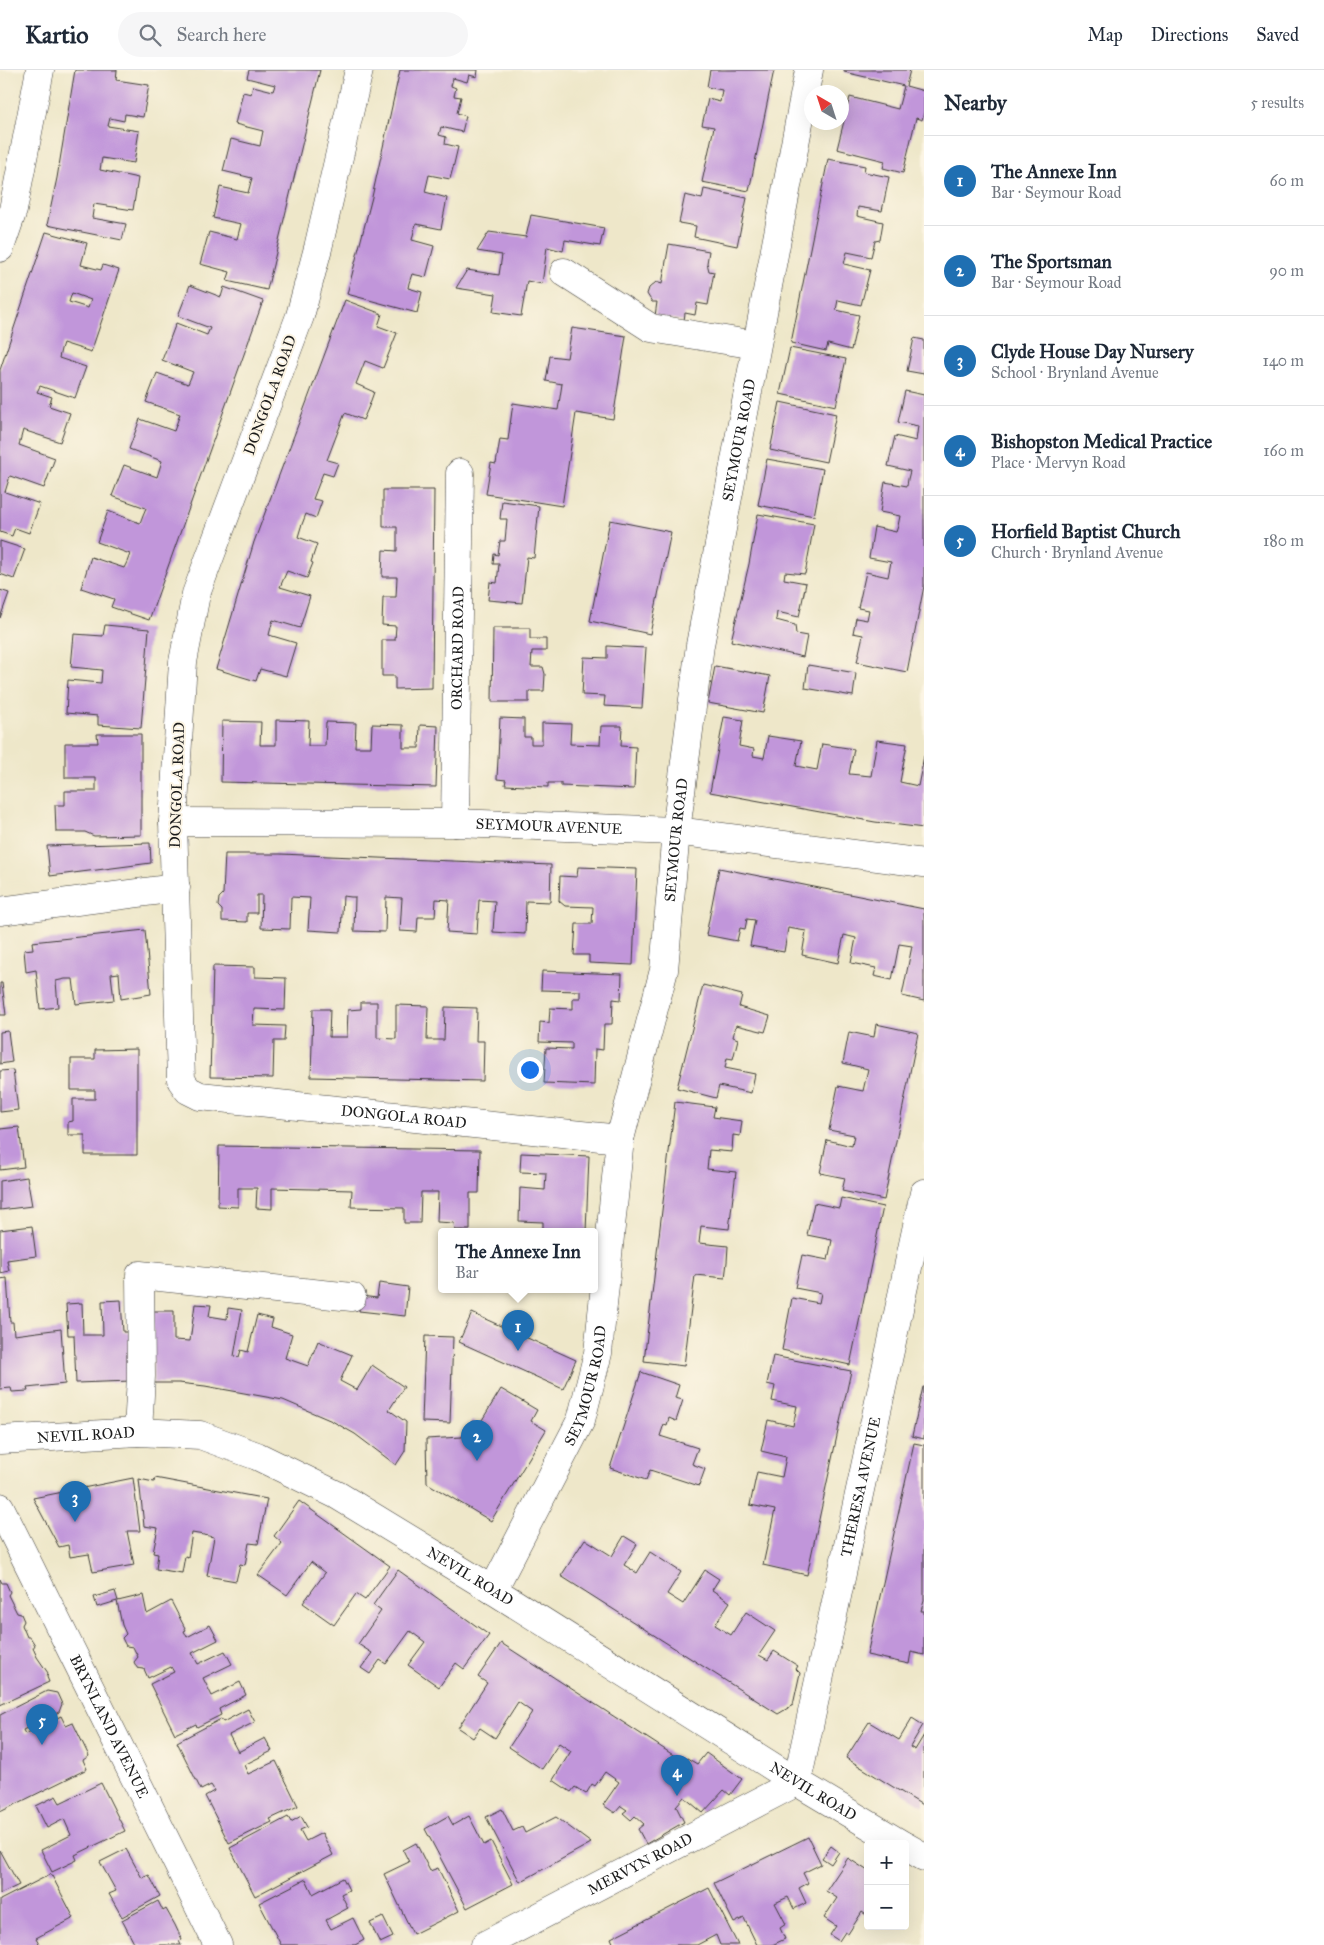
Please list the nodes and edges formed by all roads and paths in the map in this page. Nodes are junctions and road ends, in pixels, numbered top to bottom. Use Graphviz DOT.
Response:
graph roads {
  1 [pos="40,70"];
  2 [pos="359,70"];
  3 [pos="809,70"];
  4 [pos="0,248"];
  5 [pos="564,272"];
  6 [pos="756,345"];
  7 [pos="460,473"];
  8 [pos="173,822"];
  9 [pos="455,823"];
  10 [pos="676,831"];
  11 [pos="924,863"];
  12 [pos="176,888"];
  13 [pos="0,911"];
  14 [pos="620,1139"];
  15 [pos="924,1192"];
  16 [pos="352,1297"];
  17 [pos="138,1432"];
  18 [pos="0,1440"];
  19 [pos="0,1507"];
  20 [pos="493,1590"];
  21 [pos="797,1782"];
  22 [pos="894,1840"];
  23 [pos="909,1848"];
  24 [pos="924,1857"];
  25 [pos="218,1945"];
  26 [pos="484,1945"];
  1 -- 4 [label="street"];
  2 -- 8 [label="street, DONGOLA ROAD"];
  3 -- 6 [label="street, SEYMOUR ROAD"];
  5 -- 6 [label="street"];
  6 -- 10 [label="street, SEYMOUR ROAD"];
  7 -- 9 [label="street, ORCHARD ROAD"];
  8 -- 9 [label="street, SEYMOUR AVENUE"];
  8 -- 12 [label="street, DONGOLA ROAD"];
  9 -- 10 [label="street, SEYMOUR AVENUE"];
  10 -- 11 [label="street, SEYMOUR AVENUE"];
  10 -- 14 [label="street, SEYMOUR ROAD"];
  12 -- 13 [label="street"];
  12 -- 14 [label="street, DONGOLA ROAD"];
  14 -- 20 [label="street, SEYMOUR ROAD"];
  15 -- 21 [label="street, THERESA AVENUE"];
  16 -- 17 [label="street"];
  17 -- 18 [label="street, NEVIL ROAD"];
  17 -- 20 [label="street, NEVIL ROAD"];
  19 -- 25 [label="street, BRYNLAND AVENUE"];
  20 -- 21 [label="street, NEVIL ROAD"];
  21 -- 22 [label="street, NEVIL ROAD"];
  21 -- 26 [label="street, MERVYN ROAD"];
  23 -- 24 [label="street"];
}
